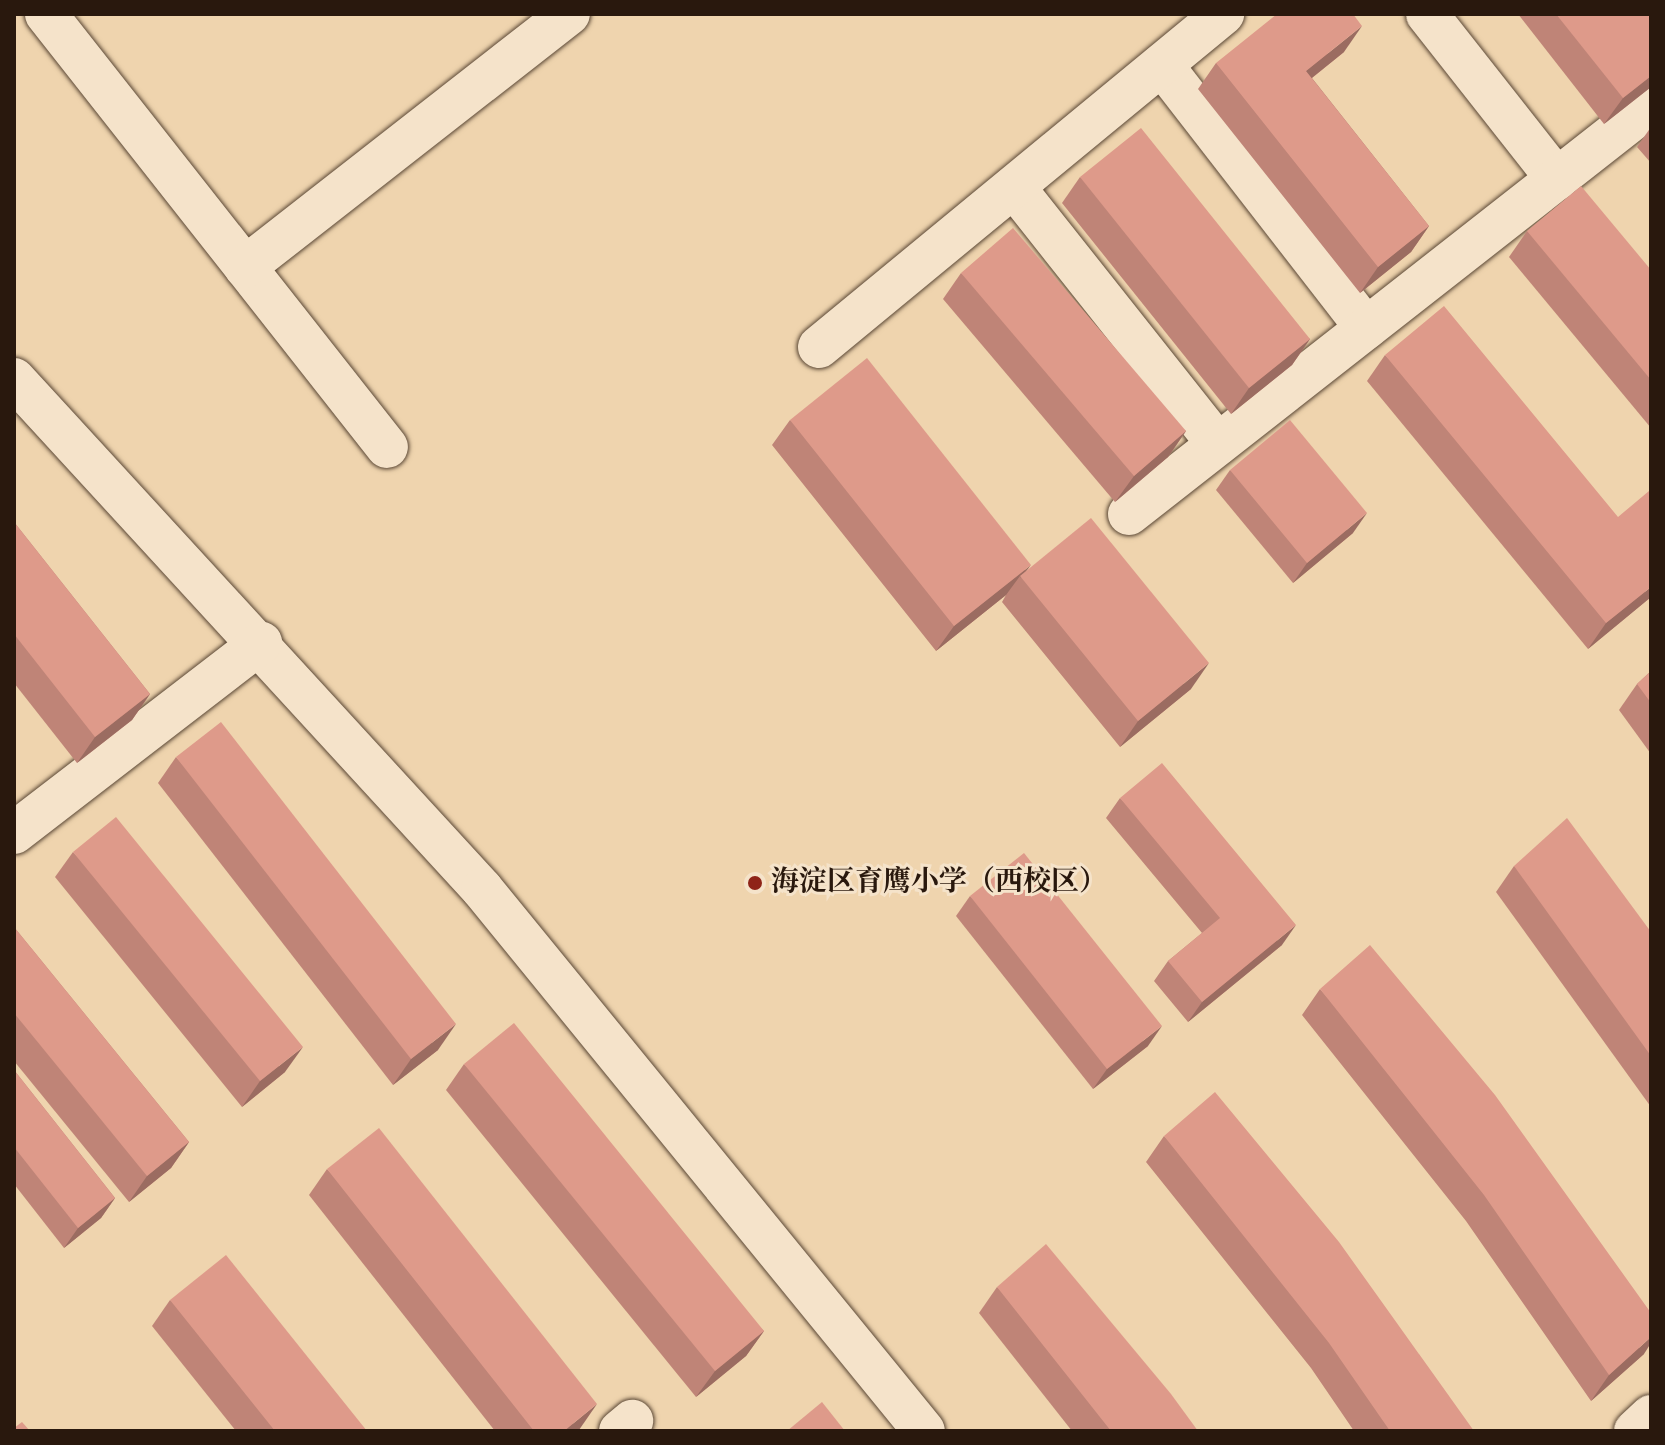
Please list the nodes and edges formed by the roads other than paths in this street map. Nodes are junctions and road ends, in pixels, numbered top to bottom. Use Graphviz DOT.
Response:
graph roads {
  1 [pos="46,14"];
  2 [pos="569,14"];
  3 [pos="1223,14"];
  4 [pos="1427,14"];
  5 [pos="1162,65"];
  6 [pos="1651,105"];
  7 [pos="1557,179"];
  8 [pos="1014,187"];
  9 [pos="245,267"];
  10 [pos="1366,328"];
  11 [pos="819,347"];
  12 [pos="14,379"];
  13 [pos="1218,444"];
  14 [pos="387,447"];
  15 [pos="1129,514"];
  16 [pos="261,643"];
  17 [pos="14,833"];
  18 [pos="1651,1416"];
  19 [pos="924,1431"];
  20 [pos="1635,1431"];
  1 -- 9 [label="street"];
  2 -- 9 [label="street"];
  3 -- 5 [label="street"];
  4 -- 7 [label="street"];
  5 -- 8 [label="street"];
  5 -- 10 [label="street"];
  6 -- 7 [label="street"];
  7 -- 10 [label="street"];
  8 -- 11 [label="street"];
  8 -- 13 [label="street"];
  9 -- 14 [label="street"];
  10 -- 13 [label="street"];
  12 -- 16 [label="street"];
  13 -- 15 [label="street"];
  16 -- 17 [label="street"];
  16 -- 19 [label="street"];
  18 -- 20 [label="street"];
}
